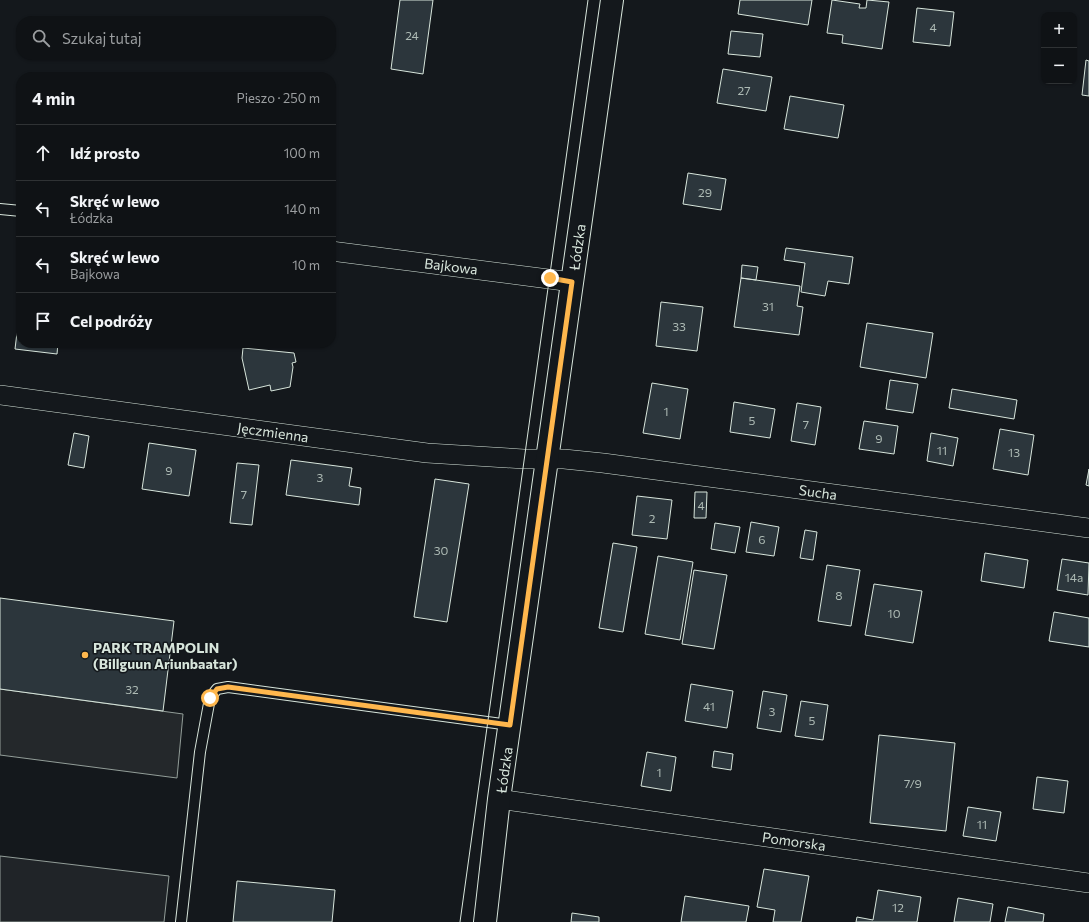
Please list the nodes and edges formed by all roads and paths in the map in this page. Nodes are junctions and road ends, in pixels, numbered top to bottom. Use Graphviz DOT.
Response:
graph roads {
  1 [pos="612,0"];
  2 [pos="0,209"];
  3 [pos="16,211"];
  4 [pos="336,252"];
  5 [pos="572,282"];
  6 [pos="0,395"];
  7 [pos="547,459"];
  8 [pos="1089,528"];
  9 [pos="510,725"];
  10 [pos="500,799"];
  11 [pos="1089,883"];
  12 [pos="181,922"];
  13 [pos="485,922"];
  1 -- 5 [label="main road, Łódzka"];
  2 -- 3 [label="lane"];
  4 -- 5 [label="street, Bajkowa"];
  5 -- 7 [label="main road, Łódzka"];
  6 -- 7 [label="street, Jęczmienna"];
  7 -- 8 [label="street, Sucha"];
  7 -- 9 [label="main road, Łódzka"];
  9 -- 10 [label="main road, Łódzka"];
  9 -- 12 [label="lane"];
  10 -- 11 [label="street, Pomorska"];
  10 -- 13 [label="main road, Łódzka"];
}
